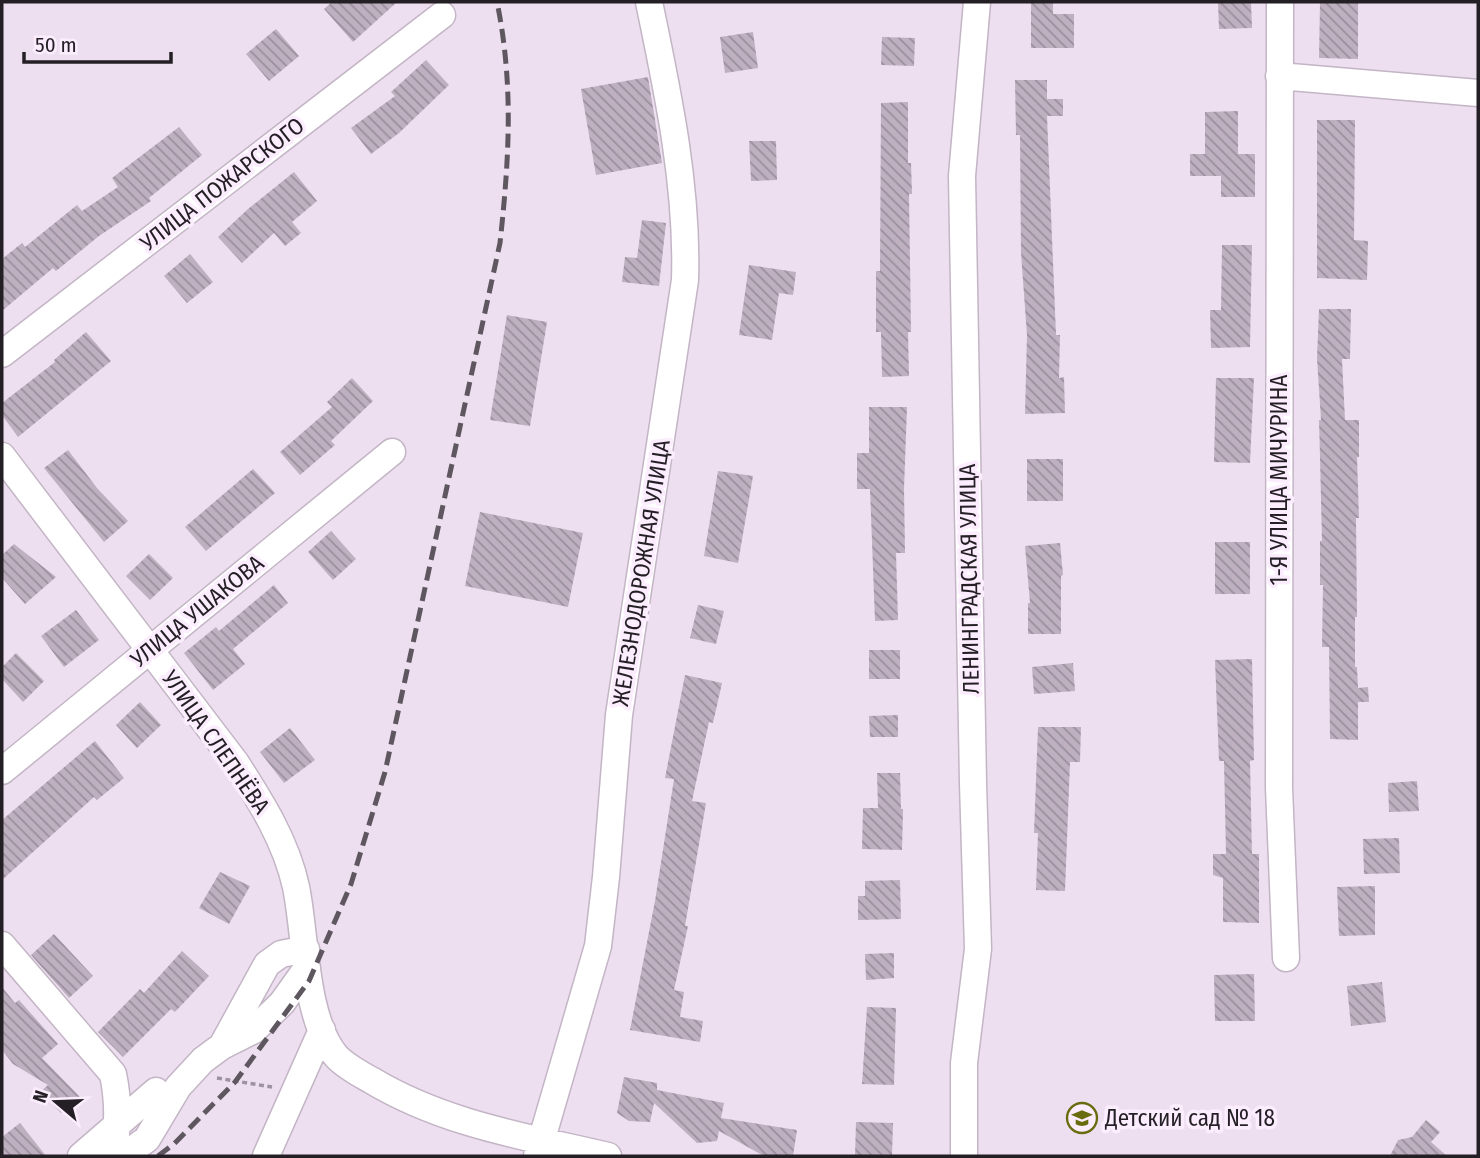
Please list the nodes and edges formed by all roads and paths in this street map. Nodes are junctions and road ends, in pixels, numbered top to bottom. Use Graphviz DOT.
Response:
graph roads {
  1 [pos="649,2"];
  2 [pos="976,2"];
  3 [pos="1280,2"];
  4 [pos="442,15"];
  5 [pos="1279,76"];
  6 [pos="1478,93"];
  7 [pos="2,354"];
  8 [pos="392,452"];
  9 [pos="2,456"];
  10 [pos="150,650"];
  11 [pos="2,771"];
  12 [pos="2,945"];
  13 [pos="1286,958"];
  14 [pos="307,959"];
  15 [pos="322,1030"];
  16 [pos="113,1074"];
  17 [pos="175,1084"];
  18 [pos="295,1090"];
  19 [pos="118,1124"];
  20 [pos="539,1148"];
  21 [pos="80,1156"];
  22 [pos="112,1156"];
  23 [pos="124,1156"];
  24 [pos="266,1156"];
  25 [pos="608,1156"];
  26 [pos="964,1156"];
  1 -- 20 [label="street, ЖЕЛЕЗНОДОРОЖНАЯ УЛИЦА"];
  2 -- 26 [label="street, ЛЕНИНГРАДСКАЯ УЛИЦА"];
  3 -- 5 [label="street, 1-Я УЛИЦА МИЧУРИНА"];
  4 -- 7 [label="street, УЛИЦА ПОЖАРСКОГО"];
  5 -- 6 [label="street"];
  5 -- 13 [label="street, 1-Я УЛИЦА МИЧУРИНА"];
  8 -- 10 [label="street, УЛИЦА УШАКОВА"];
  9 -- 10 [label="street, УЛИЦА СЛЕПНЁВА"];
  10 -- 11 [label="street, УЛИЦА УШАКОВА"];
  10 -- 14 [label="street, УЛИЦА СЛЕПНЁВА"];
  12 -- 16 [label="street"];
  14 -- 15 [label="street, УЛИЦА СЛЕПНЁВА"];
  14 -- 17 [label="street"];
  15 -- 18 [label="street"];
  15 -- 20 [label="street, УЛИЦА СЛЕПНЁВА"];
  16 -- 17 [label="street"];
  16 -- 19 [label="street"];
  17 -- 18 [label="path"];
  17 -- 19 [label="street"];
  17 -- 23 [label="street"];
  18 -- 24 [label="street"];
  19 -- 21 [label="street"];
  19 -- 22 [label="street"];
  20 -- 25 [label="street, УЛИЦА СЛЕПНЁВА"];
}
